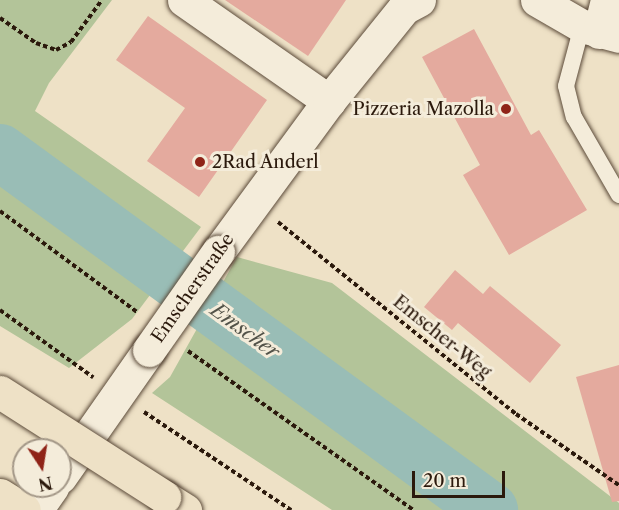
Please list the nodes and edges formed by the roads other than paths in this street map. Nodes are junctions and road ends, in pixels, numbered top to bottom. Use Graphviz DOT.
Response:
graph roads {
  1 [pos="184,0"];
  2 [pos="419,0"];
  3 [pos="537,0"];
  4 [pos="607,0"];
  5 [pos="600,31"];
  6 [pos="329,101"];
  7 [pos="619,195"];
  8 [pos="0,392"];
  9 [pos="72,460"];
  10 [pos="0,495"];
  11 [pos="175,503"];
  12 [pos="24,510"];
  1 -- 6 [label="street"];
  2 -- 6 [label="street, Emscherstraße"];
  3 -- 5 [label="street"];
  4 -- 5 [label="street"];
  5 -- 7 [label="lane"];
  6 -- 9 [label="street, Emscherstraße, bridge"];
  8 -- 11 [label="highway, bridge"];
  10 -- 12 [label="highway"];
}
